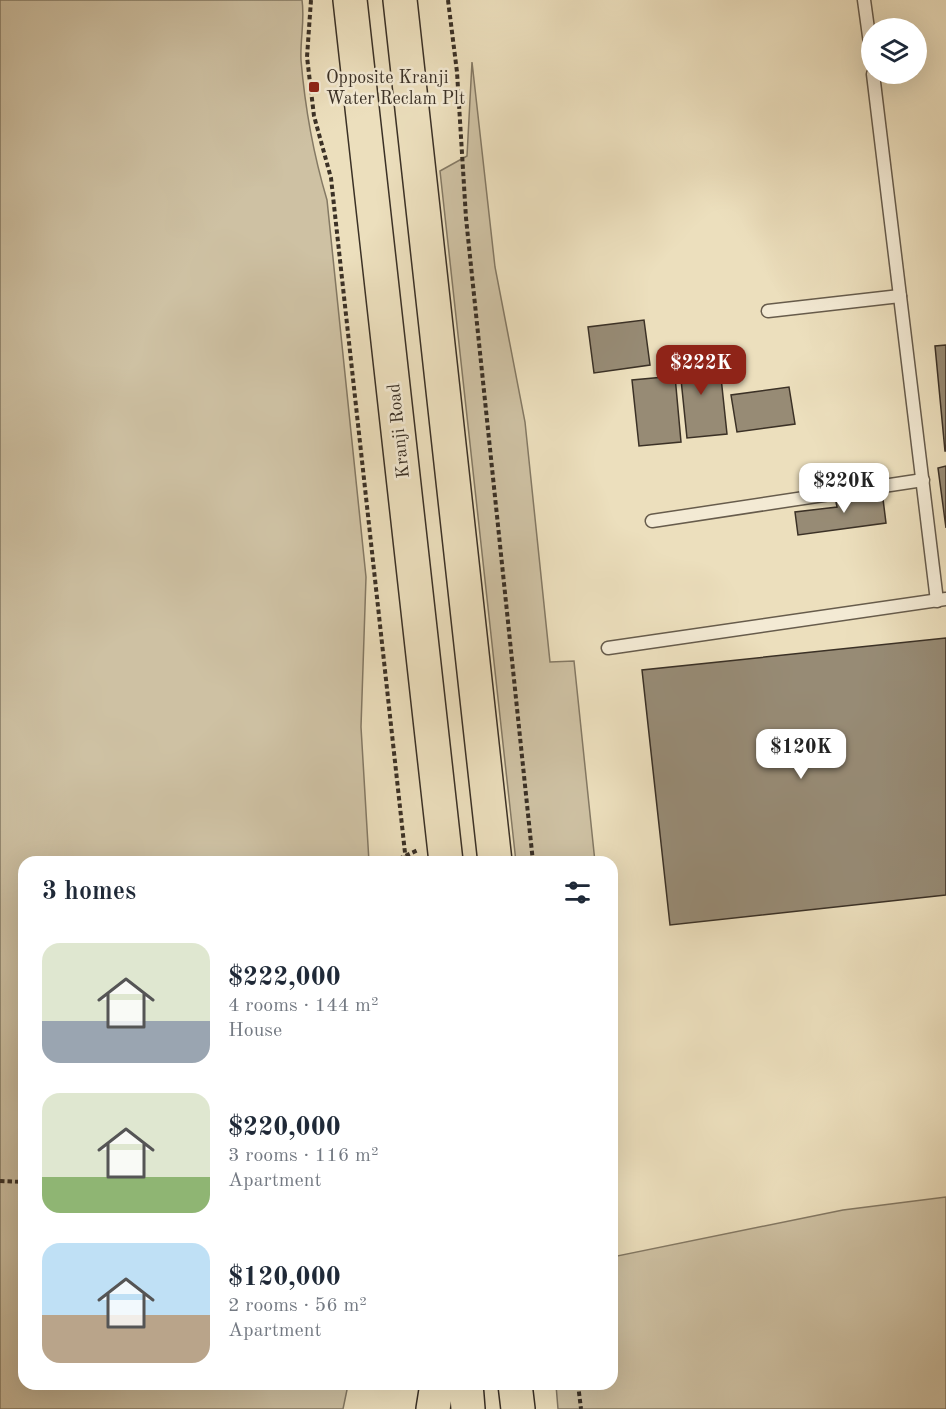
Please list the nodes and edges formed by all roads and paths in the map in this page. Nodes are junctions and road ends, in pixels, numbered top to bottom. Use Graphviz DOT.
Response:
graph roads {
  1 [pos="311,0"];
  2 [pos="350,0"];
  3 [pos="400,0"];
  4 [pos="447,0"];
  5 [pos="864,0"];
  6 [pos="866,18"];
  7 [pos="874,84"];
  8 [pos="900,296"];
  9 [pos="768,311"];
  10 [pos="923,480"];
  11 [pos="652,521"];
  12 [pos="942,600"];
  13 [pos="608,648"];
  14 [pos="405,856"];
  15 [pos="445,856"];
  16 [pos="494,856"];
  17 [pos="532,856"];
  18 [pos="0,1181"];
  19 [pos="18,1182"];
  20 [pos="436,1390"];
  21 [pos="466,1390"];
  22 [pos="515,1390"];
  23 [pos="579,1390"];
  24 [pos="433,1409"];
  25 [pos="468,1409"];
  26 [pos="518,1409"];
  27 [pos="581,1409"];
  1 -- 14 [label="path"];
  2 -- 15 [label="main road, Kranji Road"];
  3 -- 16 [label="main road"];
  4 -- 17 [label="path"];
  5 -- 6 [label="lane"];
  7 -- 8 [label="lane"];
  8 -- 9 [label="lane"];
  8 -- 10 [label="lane"];
  10 -- 11 [label="lane"];
  10 -- 12 [label="lane"];
  12 -- 13 [label="lane"];
  18 -- 19 [label="path"];
  20 -- 24 [label="main road"];
  21 -- 25 [label="main road"];
  22 -- 26 [label="main road"];
  23 -- 27 [label="path"];
}
